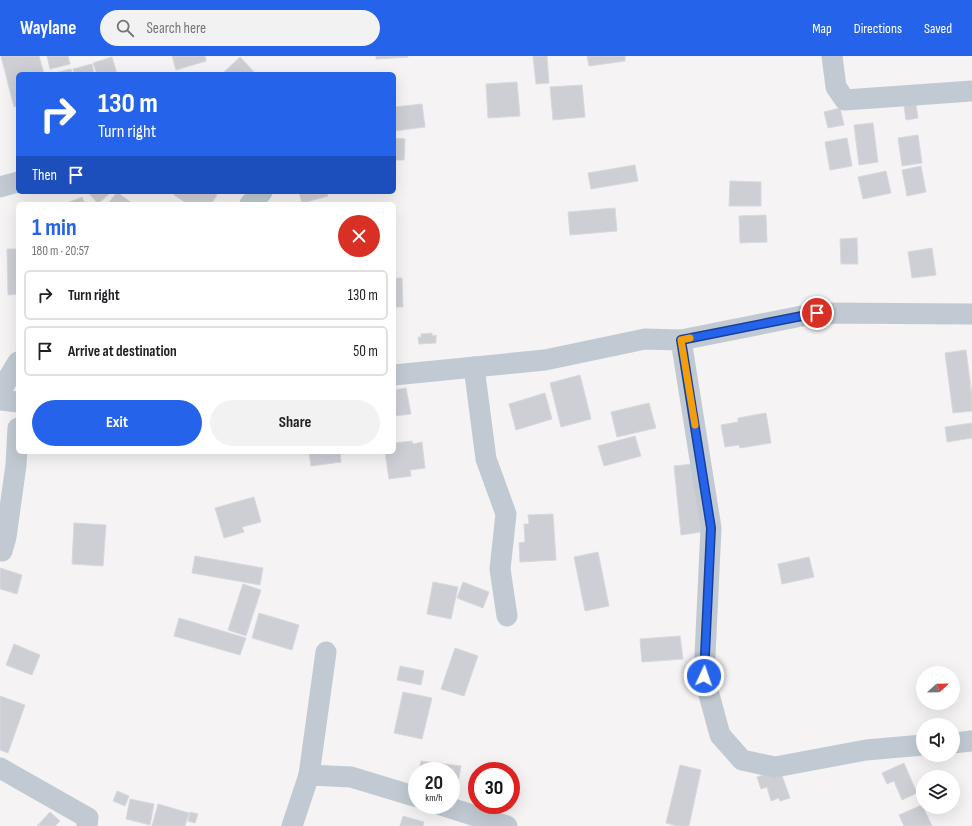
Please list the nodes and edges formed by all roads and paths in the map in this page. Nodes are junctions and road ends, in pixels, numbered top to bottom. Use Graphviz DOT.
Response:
graph roads {
  1 [pos="832,56"];
  2 [pos="972,91"];
  3 [pos="16,183"];
  4 [pos="0,187"];
  5 [pos="260,194"];
  6 [pos="252,202"];
  7 [pos="972,314"];
  8 [pos="681,340"];
  9 [pos="16,365"];
  10 [pos="474,367"];
  11 [pos="396,375"];
  12 [pos="0,392"];
  13 [pos="0,400"];
  14 [pos="16,402"];
  15 [pos="17,454"];
  16 [pos="2,551"];
  17 [pos="508,616"];
  18 [pos="326,652"];
  19 [pos="972,741"];
  20 [pos="960,742"];
  21 [pos="916,746"];
  22 [pos="0,768"];
  23 [pos="309,775"];
  24 [pos="408,795"];
  25 [pos="460,811"];
  26 [pos="87,826"];
  27 [pos="292,826"];
  28 [pos="507,826"];
  1 -- 2 [label="street"];
  3 -- 4 [label="street"];
  5 -- 6 [label="street"];
  7 -- 8 [label="street"];
  8 -- 10 [label="street"];
  8 -- 21 [label="street"];
  9 -- 12 [label="street"];
  10 -- 11 [label="street"];
  10 -- 17 [label="street"];
  13 -- 14 [label="street"];
  15 -- 16 [label="street"];
  18 -- 23 [label="street"];
  19 -- 20 [label="street"];
  22 -- 26 [label="street"];
  23 -- 24 [label="street"];
  23 -- 27 [label="street"];
  25 -- 28 [label="street"];
}
